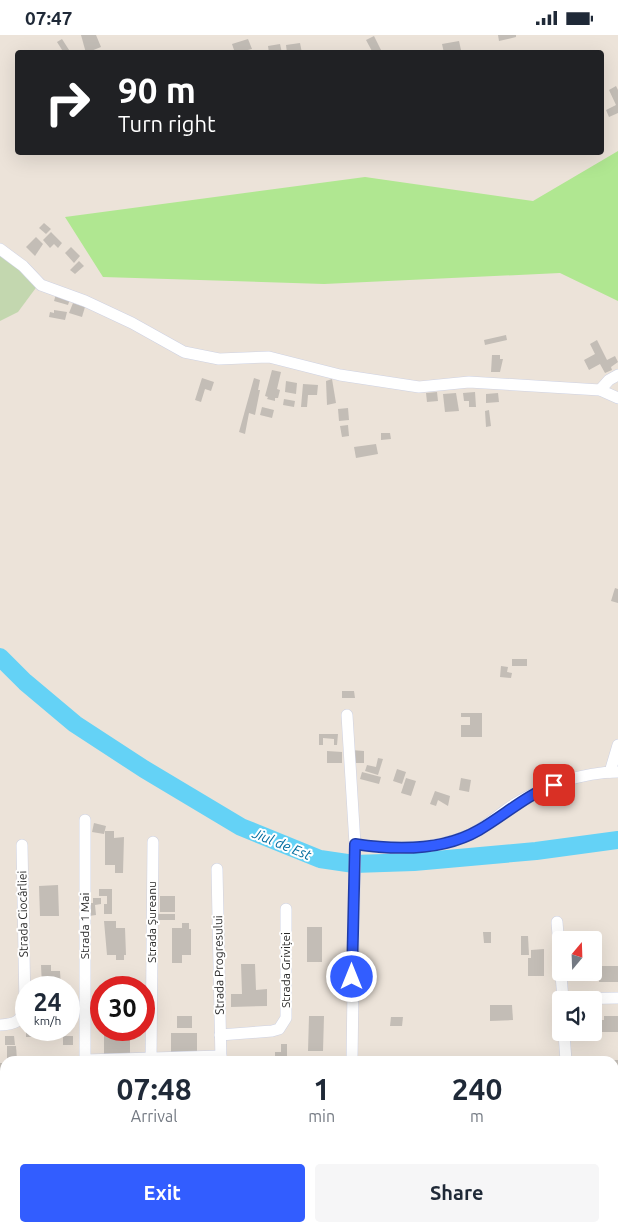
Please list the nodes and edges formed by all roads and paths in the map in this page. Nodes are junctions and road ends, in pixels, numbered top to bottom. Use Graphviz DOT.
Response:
graph roads {
  1 [pos="0,249"];
  2 [pos="618,375"];
  3 [pos="600,390"];
  4 [pos="618,398"];
  5 [pos="347,715"];
  6 [pos="618,745"];
  7 [pos="614,772"];
  8 [pos="85,820"];
  9 [pos="153,842"];
  10 [pos="22,845"];
  11 [pos="355,847"];
  12 [pos="217,869"];
  13 [pos="286,909"];
  14 [pos="557,922"];
  15 [pos="562,991"];
  16 [pos="618,998"];
  17 [pos="602,999"];
  18 [pos="0,1025"];
  19 [pos="220,1035"];
  20 [pos="565,1041"];
  21 [pos="85,1056"];
  22 [pos="151,1056"];
  23 [pos="221,1056"];
  24 [pos="352,1056"];
  25 [pos="566,1056"];
  1 -- 3 [label="street"];
  2 -- 3 [label="street"];
  3 -- 4 [label="street"];
  5 -- 11 [label="street"];
  6 -- 7 [label="street"];
  7 -- 11 [label="street"];
  8 -- 21 [label="street, Strada 1 Mai"];
  9 -- 22 [label="street, Strada Șureanu"];
  10 -- 18 [label="street, Strada Ciocârliei"];
  11 -- 24 [label="street"];
  12 -- 19 [label="street, Strada Progresului"];
  13 -- 19 [label="street, Strada Griviței"];
  14 -- 15 [label="street"];
  16 -- 17 [label="street"];
  19 -- 23 [label="street, Strada Progresului"];
  20 -- 25 [label="street"];
}
